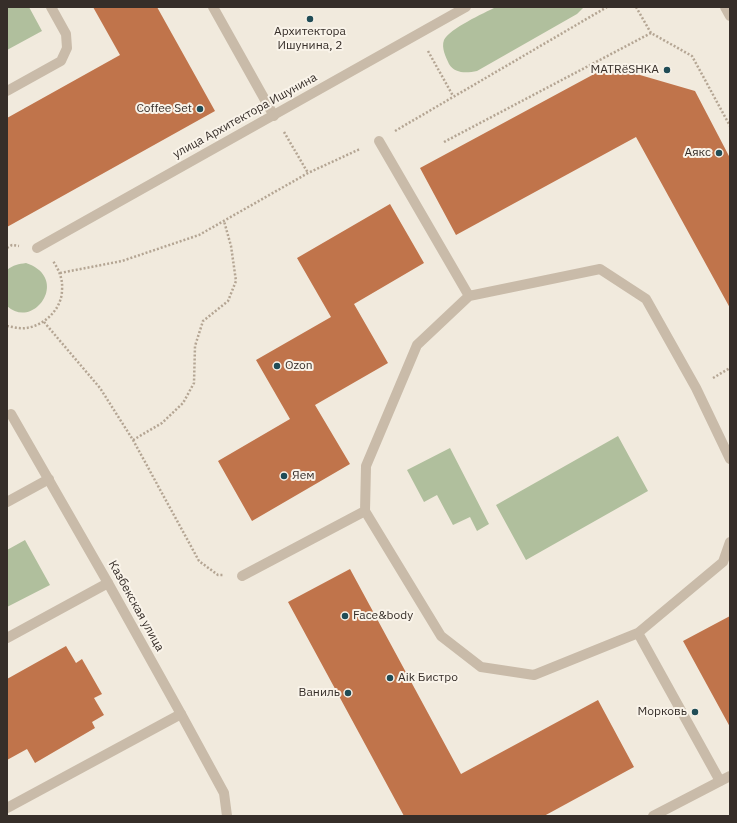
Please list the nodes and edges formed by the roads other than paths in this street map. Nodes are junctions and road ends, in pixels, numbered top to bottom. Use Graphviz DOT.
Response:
graph roads {
  1 [pos="51,7"];
  2 [pos="213,7"];
  3 [pos="466,7"];
  4 [pos="725,7"];
  5 [pos="730,16"];
  6 [pos="7,91"];
  7 [pos="274,116"];
  8 [pos="379,141"];
  9 [pos="37,248"];
  10 [pos="469,296"];
  11 [pos="9,413"];
  12 [pos="730,459"];
  13 [pos="50,479"];
  14 [pos="7,502"];
  15 [pos="365,511"];
  16 [pos="730,542"];
  17 [pos="242,576"];
  18 [pos="108,583"];
  19 [pos="638,633"];
  20 [pos="7,638"];
  21 [pos="181,714"];
  22 [pos="730,776"];
  23 [pos="720,781"];
  24 [pos="7,808"];
  25 [pos="227,816"];
  26 [pos="654,816"];
  1 -- 6 [label="street"];
  2 -- 7 [label="street"];
  3 -- 7 [label="street, улица Архитектора Ишунина"];
  4 -- 5 [label="street"];
  7 -- 9 [label="street, улица Архитектора Ишунина"];
  8 -- 10 [label="street"];
  10 -- 12 [label="street"];
  10 -- 15 [label="street"];
  11 -- 13 [label="street, Казбекская улица"];
  13 -- 14 [label="street"];
  13 -- 18 [label="street, Казбекская улица"];
  15 -- 17 [label="street"];
  15 -- 19 [label="street"];
  16 -- 19 [label="street"];
  18 -- 20 [label="street"];
  18 -- 21 [label="street, Казбекская улица"];
  19 -- 23 [label="street"];
  21 -- 24 [label="street"];
  21 -- 25 [label="street, Казбекская улица"];
  22 -- 23 [label="street"];
  23 -- 26 [label="street"];
}
